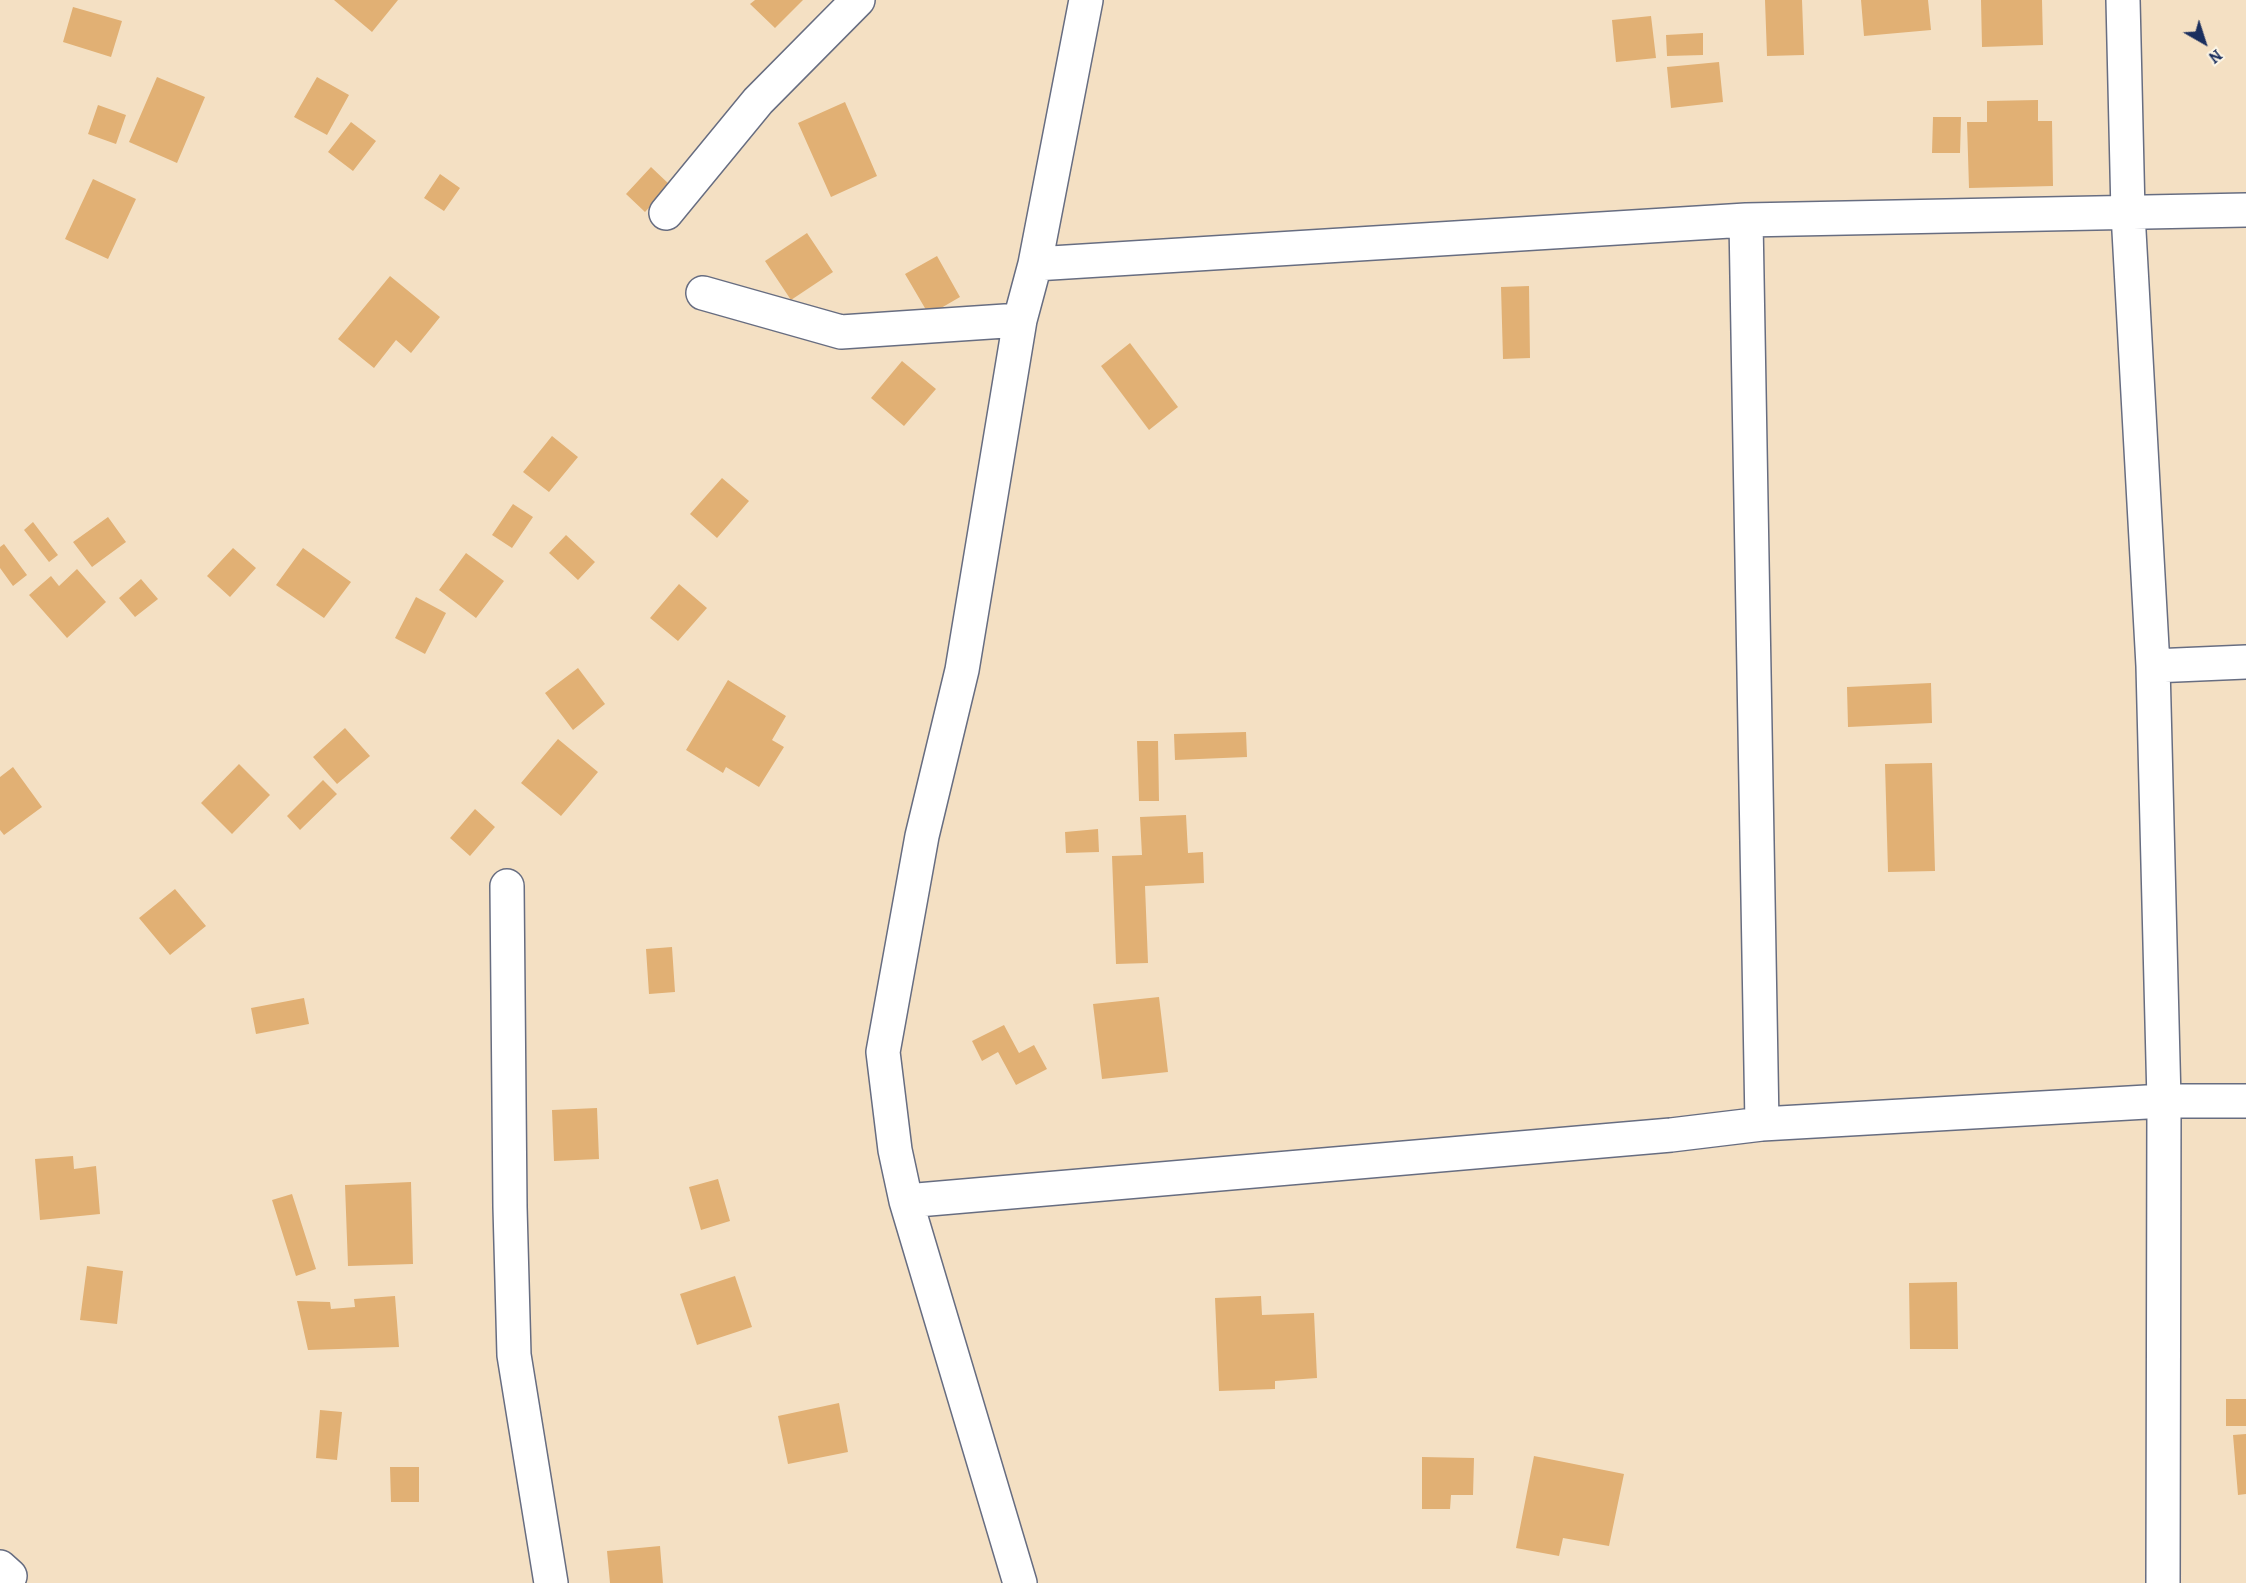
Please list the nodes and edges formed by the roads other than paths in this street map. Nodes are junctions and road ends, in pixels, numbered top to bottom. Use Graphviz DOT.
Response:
graph roads {
  1 [pos="858,0"];
  2 [pos="1086,0"];
  3 [pos="2123,0"];
  4 [pos="2246,210"];
  5 [pos="666,213"];
  6 [pos="2128,213"];
  7 [pos="1746,220"];
  8 [pos="1035,264"];
  9 [pos="703,293"];
  10 [pos="1020,320"];
  11 [pos="2246,662"];
  12 [pos="2153,666"];
  13 [pos="507,886"];
  14 [pos="2164,1101"];
  15 [pos="2246,1101"];
  16 [pos="1762,1124"];
  17 [pos="906,1201"];
  18 [pos="551,1583"];
  19 [pos="1020,1583"];
  20 [pos="2163,1583"];
  1 -- 5 [label="street"];
  2 -- 8 [label="street"];
  3 -- 6 [label="street"];
  4 -- 6 [label="street"];
  6 -- 7 [label="street"];
  6 -- 12 [label="street"];
  7 -- 8 [label="street"];
  7 -- 16 [label="street"];
  8 -- 10 [label="street"];
  9 -- 10 [label="street"];
  10 -- 17 [label="street"];
  11 -- 12 [label="street"];
  12 -- 14 [label="street"];
  13 -- 18 [label="street"];
  14 -- 15 [label="street"];
  14 -- 16 [label="street"];
  14 -- 20 [label="street"];
  16 -- 17 [label="street"];
  17 -- 19 [label="street"];
}
